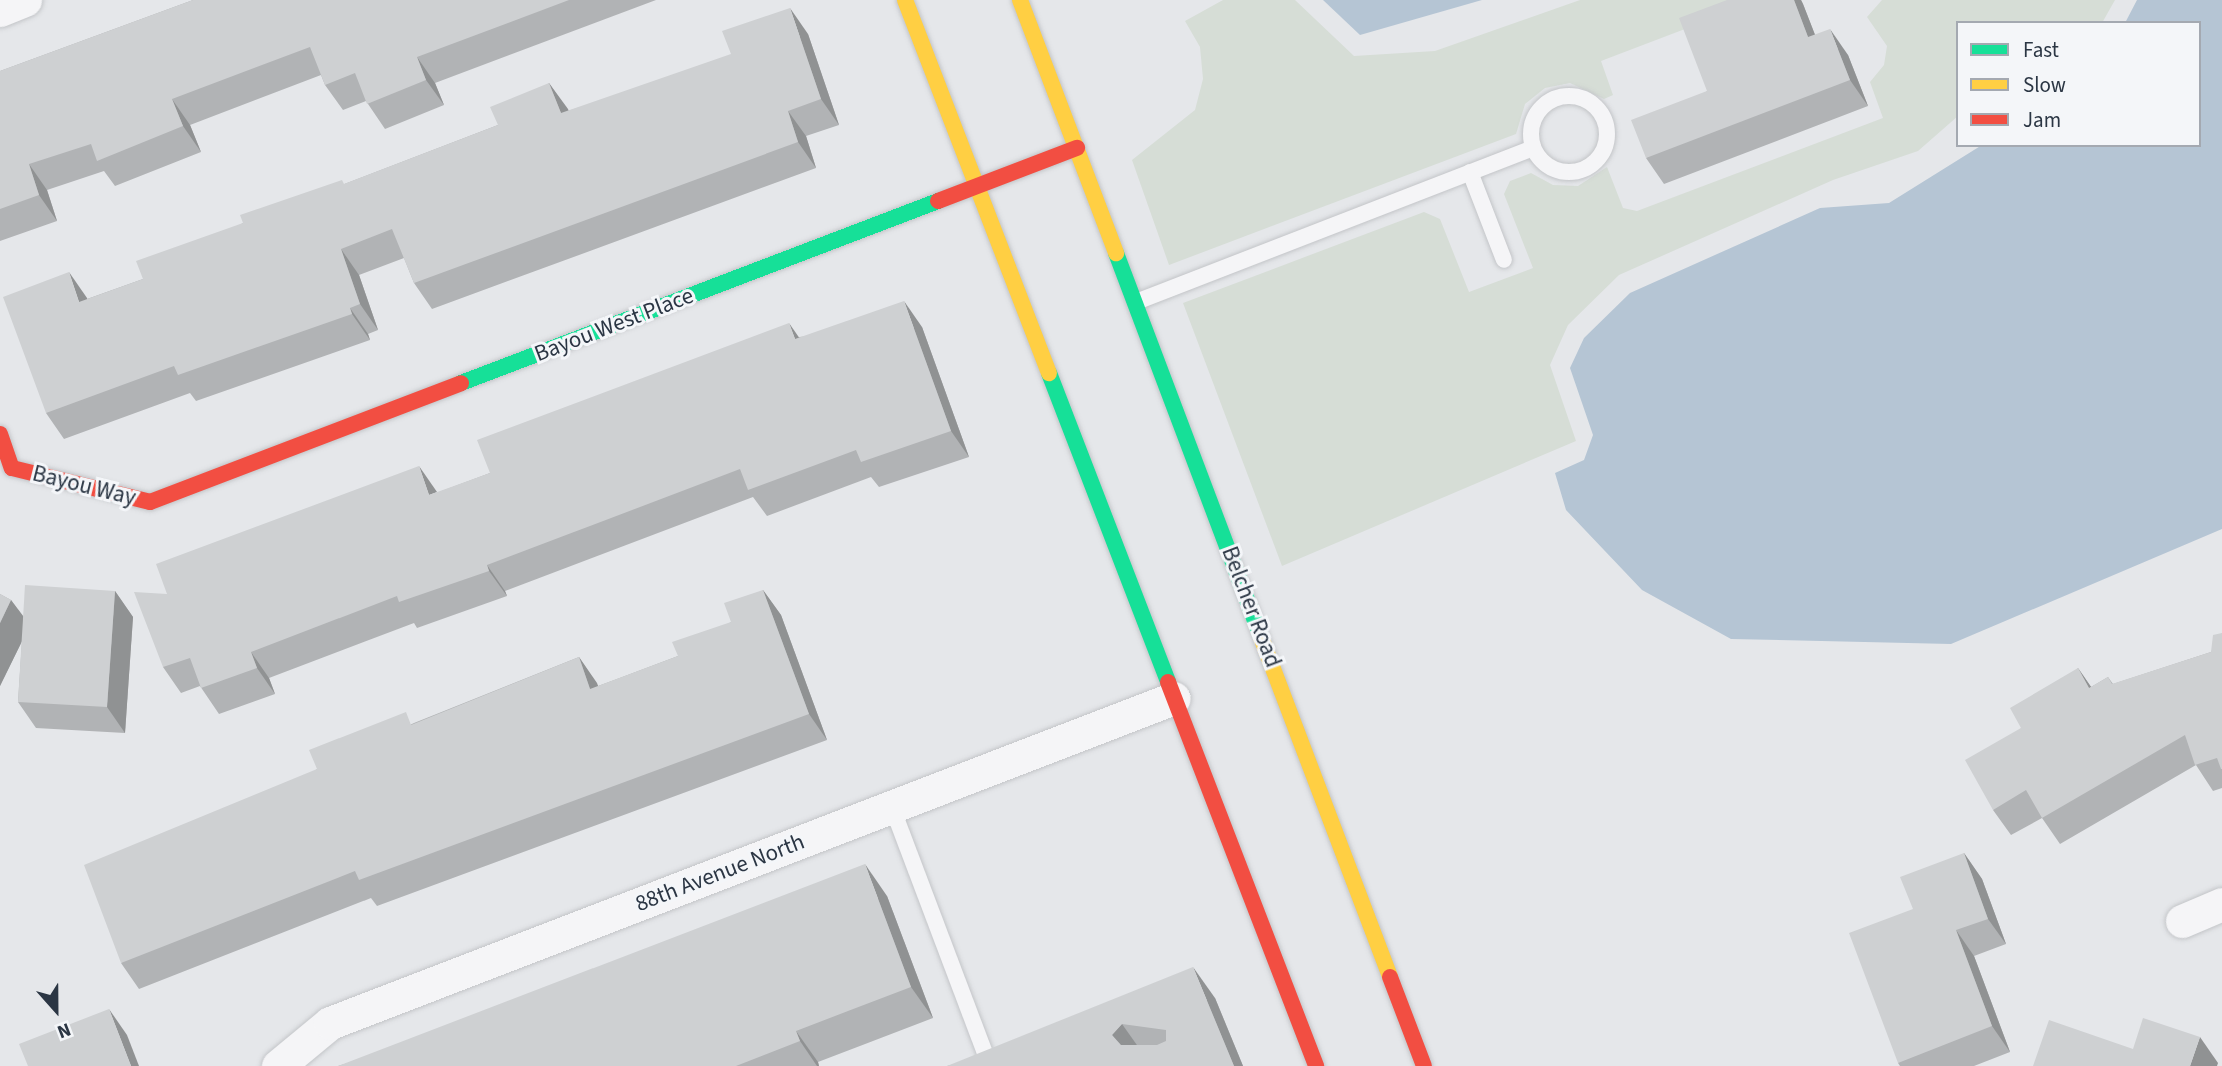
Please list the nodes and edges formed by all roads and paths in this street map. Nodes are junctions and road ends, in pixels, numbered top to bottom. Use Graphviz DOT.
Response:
graph roads {
  1 [pos="25,0"];
  2 [pos="905,0"];
  3 [pos="1020,0"];
  4 [pos="0,10"];
  5 [pos="1077,148"];
  6 [pos="1533,148"];
  7 [pos="1471,172"];
  8 [pos="977,187"];
  9 [pos="1504,260"];
  10 [pos="1136,302"];
  11 [pos="0,434"];
  12 [pos="150,502"];
  13 [pos="1174,698"];
  14 [pos="892,807"];
  15 [pos="2222,904"];
  16 [pos="2182,921"];
  17 [pos="278,1066"];
  18 [pos="990,1066"];
  19 [pos="1316,1066"];
  20 [pos="1424,1066"];
  1 -- 4 [label="street"];
  2 -- 8 [label="main road"];
  3 -- 5 [label="main road, Belcher Road"];
  5 -- 8 [label="main road, Bayou West Place"];
  5 -- 10 [label="main road, Belcher Road"];
  6 -- 6 [label="lane"];
  6 -- 7 [label="lane"];
  7 -- 9 [label="lane"];
  7 -- 10 [label="lane"];
  8 -- 12 [label="main road, Bayou West Place"];
  8 -- 13 [label="main road"];
  10 -- 20 [label="main road, Belcher Road"];
  11 -- 12 [label="main road, Bayou Way"];
  13 -- 14 [label="street, 88th Avenue North"];
  13 -- 19 [label="main road"];
  14 -- 17 [label="street, 88th Avenue North"];
  14 -- 18 [label="lane"];
  15 -- 16 [label="street"];
}
